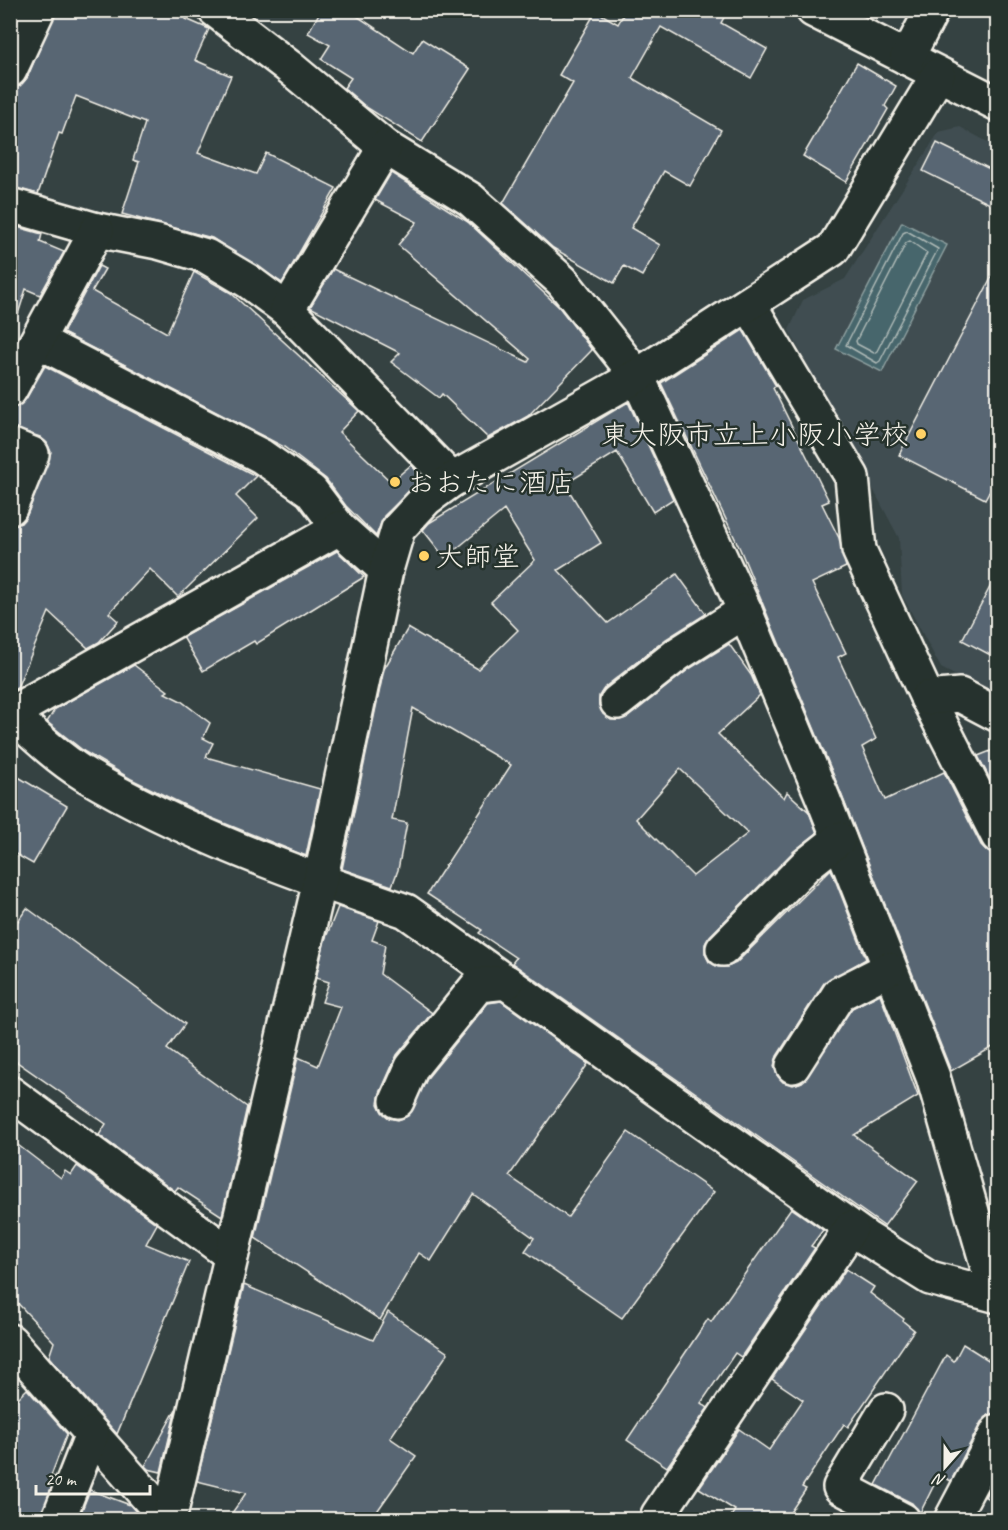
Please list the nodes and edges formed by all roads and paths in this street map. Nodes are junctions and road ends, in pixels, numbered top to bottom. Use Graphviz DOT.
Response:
graph roads {
  1 [pos="38,10"];
  2 [pos="215,10"];
  3 [pos="813,10"];
  4 [pos="932,10"];
  5 [pos="907,58"];
  6 [pos="10,70"];
  7 [pos="938,75"];
  8 [pos="998,104"];
  9 [pos="385,147"];
  10 [pos="10,206"];
  11 [pos="97,230"];
  12 [pos="749,304"];
  13 [pos="287,310"];
  14 [pos="38,341"];
  15 [pos="637,376"];
  16 [pos="10,390"];
  17 [pos="10,445"];
  18 [pos="452,480"];
  19 [pos="10,508"];
  20 [pos="339,528"];
  21 [pos="386,570"];
  22 [pos="745,611"];
  23 [pos="927,698"];
  24 [pos="617,702"];
  25 [pos="11,713"];
  26 [pos="998,715"];
  27 [pos="998,836"];
  28 [pos="839,839"];
  29 [pos="320,881"];
  30 [pos="723,949"];
  31 [pos="888,969"];
  32 [pos="507,982"];
  33 [pos="793,1066"];
  34 [pos="10,1093"];
  35 [pos="397,1101"];
  36 [pos="851,1228"];
  37 [pos="231,1255"];
  38 [pos="997,1296"];
  39 [pos="11,1345"];
  40 [pos="886,1410"];
  41 [pos="998,1431"];
  42 [pos="92,1434"];
  43 [pos="58,1520"];
  44 [pos="168,1520"];
  45 [pos="666,1520"];
  46 [pos="903,1520"];
  47 [pos="951,1520"];
  1 -- 6 [label="street"];
  2 -- 9 [label="street"];
  3 -- 5 [label="street"];
  4 -- 5 [label="street"];
  5 -- 7 [label="street"];
  7 -- 8 [label="street"];
  7 -- 12 [label="street"];
  9 -- 13 [label="street"];
  9 -- 15 [label="street"];
  10 -- 11 [label="street"];
  11 -- 13 [label="street"];
  11 -- 14 [label="street"];
  12 -- 15 [label="street"];
  12 -- 23 [label="street"];
  13 -- 18 [label="street"];
  14 -- 16 [label="street"];
  14 -- 20 [label="street"];
  15 -- 18 [label="street"];
  15 -- 22 [label="street"];
  17 -- 19 [label="street"];
  18 -- 21 [label="street"];
  20 -- 21 [label="street"];
  20 -- 25 [label="street"];
  21 -- 29 [label="street"];
  22 -- 24 [label="street"];
  22 -- 28 [label="street"];
  23 -- 26 [label="street"];
  23 -- 27 [label="street"];
  25 -- 29 [label="street"];
  28 -- 30 [label="street"];
  28 -- 31 [label="street"];
  29 -- 32 [label="street"];
  29 -- 37 [label="street"];
  31 -- 33 [label="street"];
  31 -- 38 [label="street"];
  32 -- 35 [label="street"];
  32 -- 36 [label="street"];
  34 -- 37 [label="street"];
  36 -- 38 [label="street"];
  36 -- 45 [label="street"];
  37 -- 44 [label="street"];
  39 -- 42 [label="street"];
  40 -- 46 [label="street"];
  41 -- 47 [label="street"];
  42 -- 43 [label="street"];
  42 -- 44 [label="street"];
}
